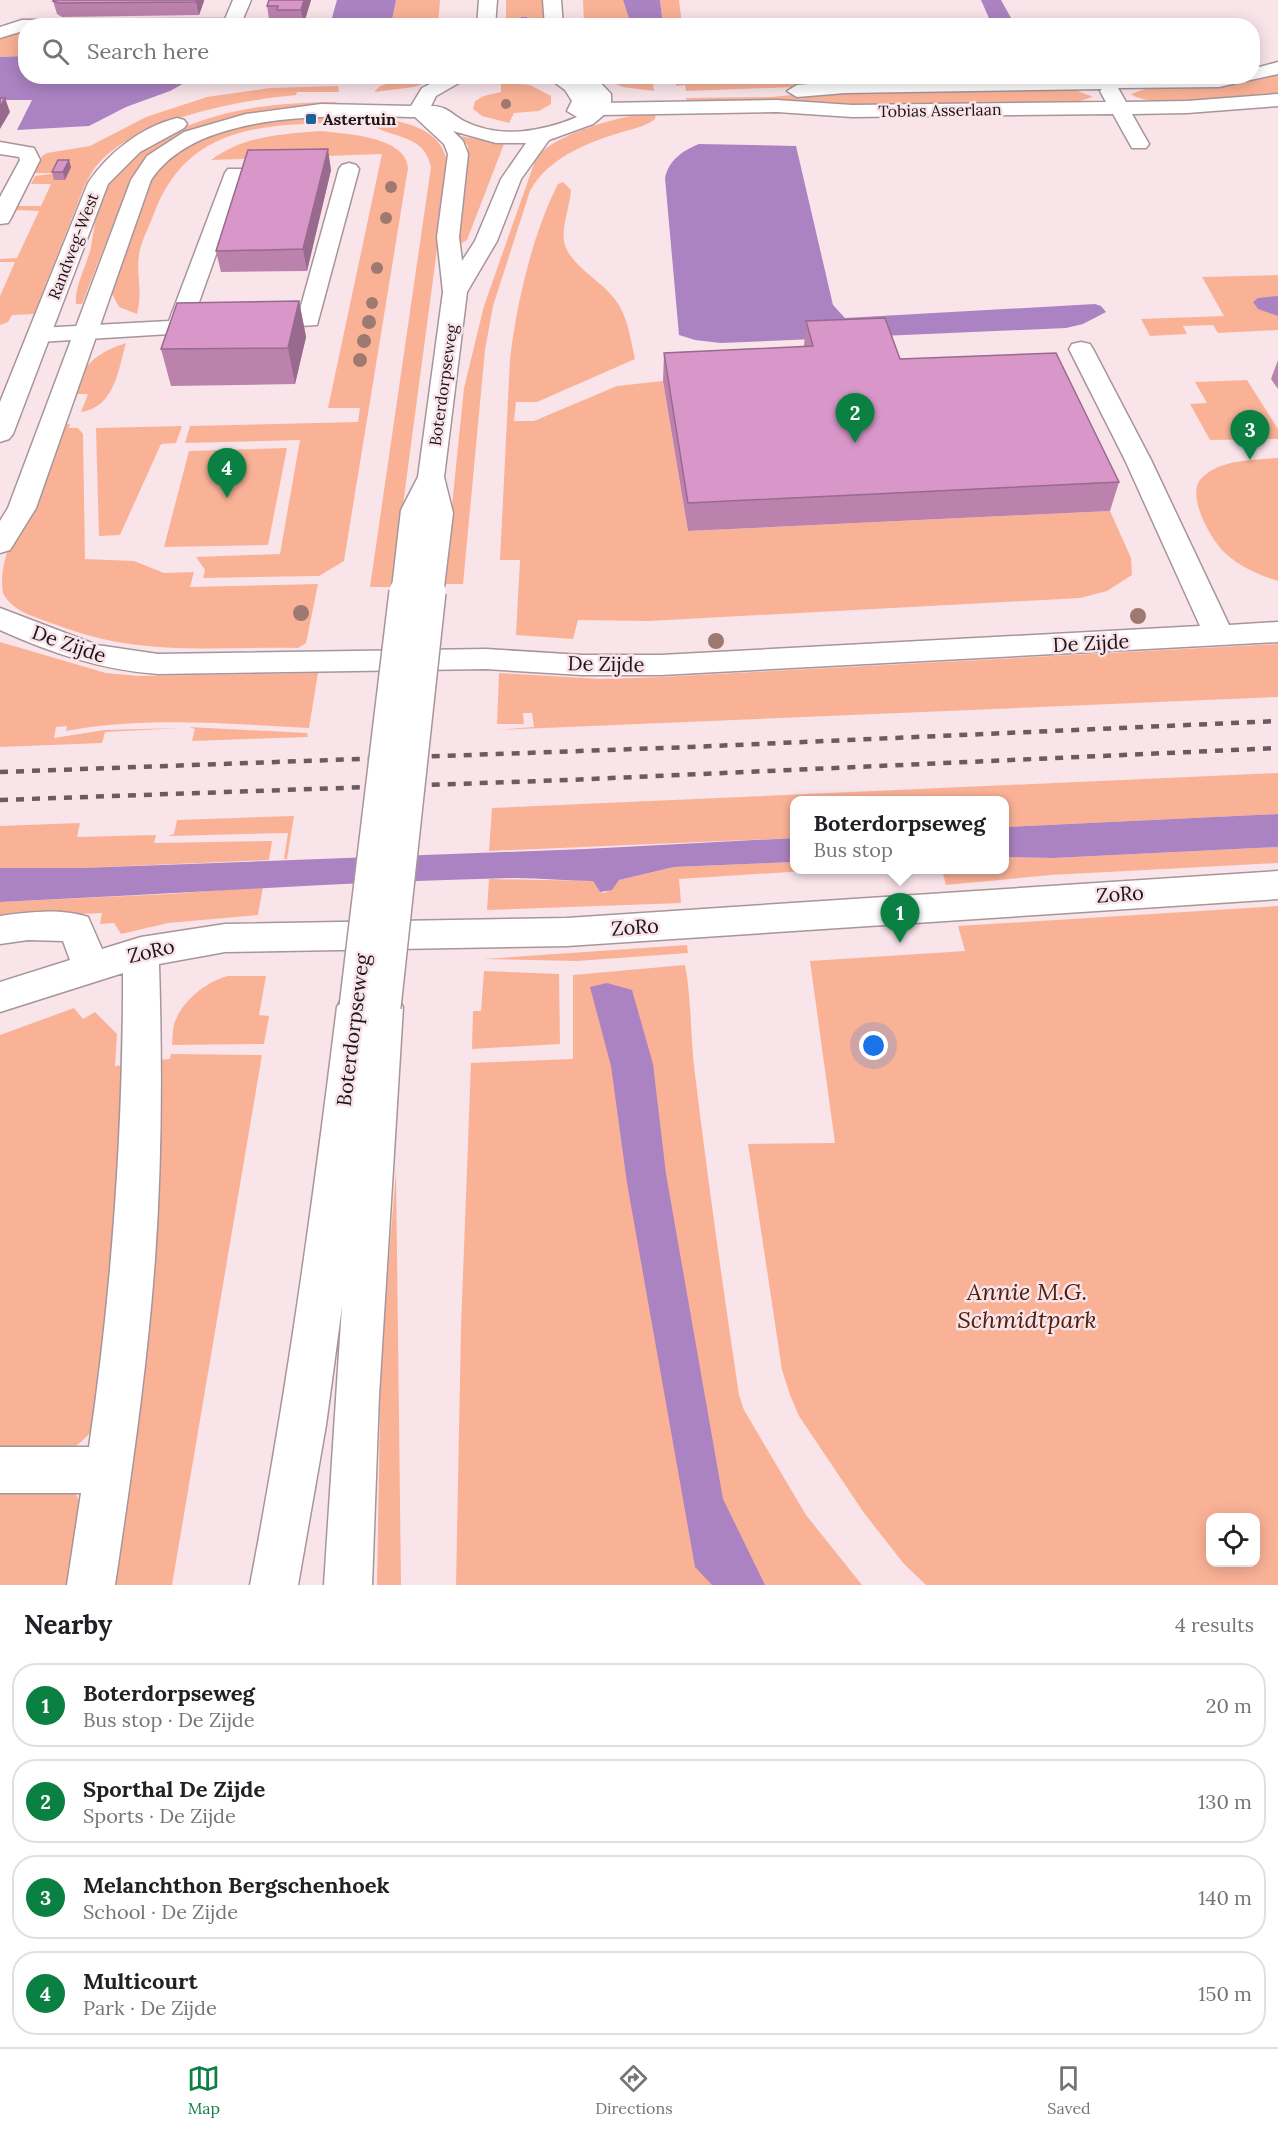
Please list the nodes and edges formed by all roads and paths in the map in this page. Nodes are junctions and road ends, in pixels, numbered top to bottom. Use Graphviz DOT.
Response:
graph roads {
  1 [pos="242,0"];
  2 [pos="488,0"];
  3 [pos="552,0"];
  4 [pos="22,18"];
  5 [pos="77,18"];
  6 [pos="234,18"];
  7 [pos="487,18"];
  8 [pos="553,18"];
  9 [pos="18,21"];
  10 [pos="0,33"];
  11 [pos="1278,68"];
  12 [pos="1260,73"];
  13 [pos="444,84"];
  14 [pos="471,84"];
  15 [pos="956,84"];
  16 [pos="1105,84"];
  17 [pos="581,85"];
  18 [pos="1278,100"];
  19 [pos="601,101"];
  20 [pos="428,107"];
  21 [pos="1119,108"];
  22 [pos="530,136"];
  23 [pos="1139,144"];
  24 [pos="0,148"];
  25 [pos="349,169"];
  26 [pos="235,172"];
  27 [pos="0,218"];
  28 [pos="455,292"];
  29 [pos="178,328"];
  30 [pos="85,333"];
  31 [pos="39,335"];
  32 [pos="1081,349"];
  33 [pos="0,434"];
  34 [pos="0,544"];
  35 [pos="0,618"];
  36 [pos="1278,632"];
  37 [pos="1219,635"];
  38 [pos="1278,885"];
  39 [pos="0,930"];
  40 [pos="141,952"];
  41 [pos="91,966"];
  42 [pos="0,998"];
  43 [pos="370,1007"];
  44 [pos="0,1470"];
  45 [pos="108,1470"];
  46 [pos="91,1585"];
  47 [pos="274,1585"];
  48 [pos="348,1585"];
  1 -- 6 [label="main road"];
  2 -- 7 [label="main road"];
  3 -- 8 [label="main road"];
  4 -- 5 [label="main road"];
  9 -- 10 [label="main road"];
  11 -- 12 [label="main road"];
  13 -- 20 [label="main road"];
  14 -- 20 [label="main road"];
  15 -- 19 [label="main road, Tobias Asserlaan"];
  16 -- 21 [label="main road"];
  17 -- 19 [label="main road"];
  17 -- 22 [label="main road"];
  18 -- 21 [label="main road, Tobias Asserlaan"];
  19 -- 21 [label="main road, Tobias Asserlaan"];
  19 -- 22 [label="main road"];
  20 -- 22 [label="main road"];
  20 -- 28 [label="main road, Boterdorpseweg"];
  20 -- 30 [label="main road"];
  20 -- 31 [label="main road, Randweg-West"];
  21 -- 23 [label="main road"];
  22 -- 28 [label="main road, Boterdorpseweg"];
  24 -- 27 [label="main road"];
  25 -- 29 [label="main road"];
  26 -- 29 [label="main road"];
  28 -- 43 [label="main road, Boterdorpseweg, bridge"];
  29 -- 30 [label="main road"];
  30 -- 31 [label="main road"];
  30 -- 34 [label="main road"];
  31 -- 33 [label="main road, Randweg-West"];
  32 -- 37 [label="main road"];
  35 -- 37 [label="main road, De Zijde"];
  36 -- 37 [label="main road, De Zijde"];
  38 -- 40 [label="main road, ZoRo"];
  39 -- 41 [label="main road"];
  40 -- 41 [label="main road, ZoRo"];
  40 -- 45 [label="main road"];
  41 -- 42 [label="main road, ZoRo"];
  43 -- 47 [label="main road, Boterdorpseweg"];
  43 -- 48 [label="main road, Boterdorpseweg"];
  44 -- 45 [label="main road"];
  45 -- 46 [label="main road"];
}
